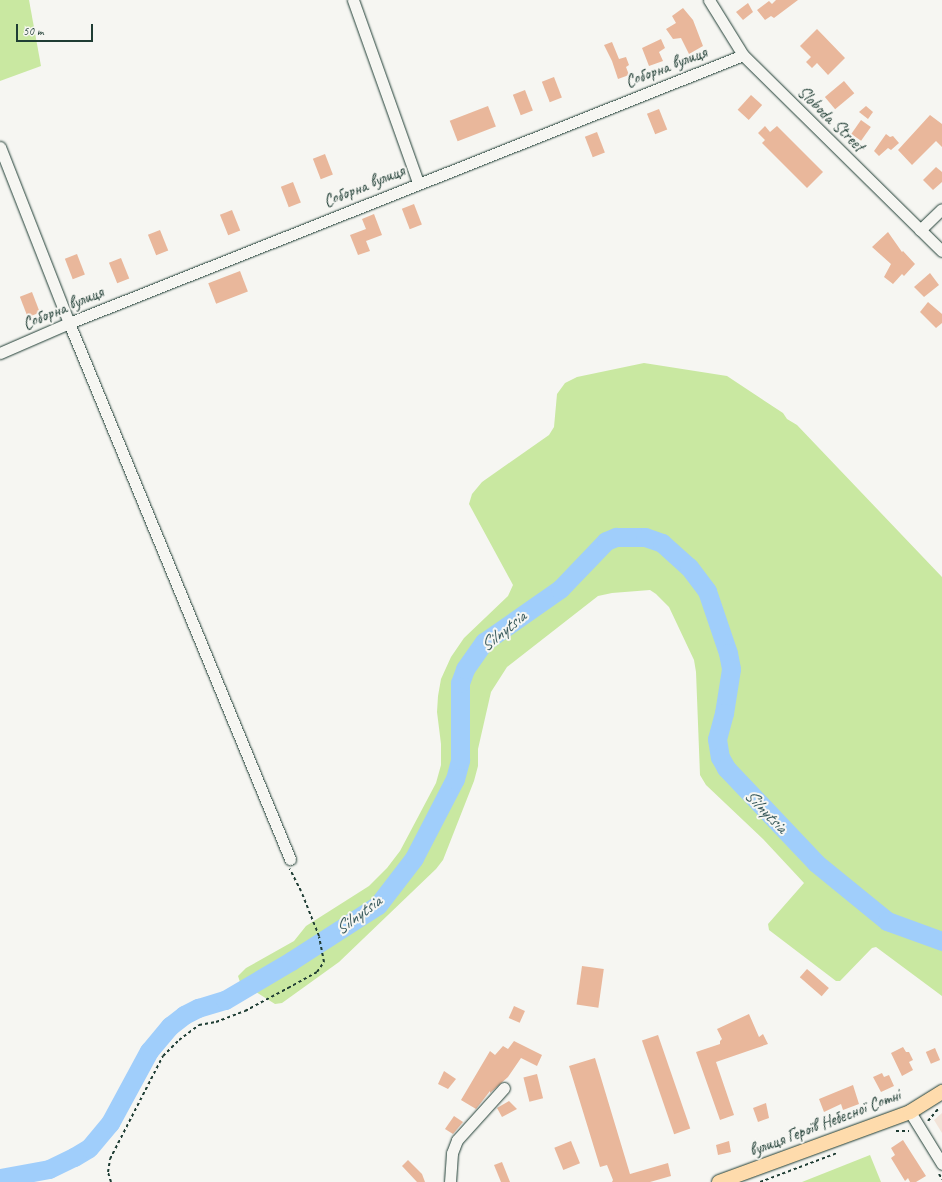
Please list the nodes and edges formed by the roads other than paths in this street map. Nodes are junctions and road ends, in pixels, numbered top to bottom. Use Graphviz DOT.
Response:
graph roads {
  1 [pos="353,0"];
  2 [pos="709,0"];
  3 [pos="742,55"];
  4 [pos="0,147"];
  5 [pos="418,183"];
  6 [pos="942,209"];
  7 [pos="920,230"];
  8 [pos="942,251"];
  9 [pos="69,323"];
  10 [pos="0,353"];
  11 [pos="290,859"];
  12 [pos="504,1088"];
  13 [pos="942,1092"];
  14 [pos="910,1112"];
  15 [pos="940,1168"];
  16 [pos="450,1182"];
  17 [pos="719,1182"];
  1 -- 5 [label="street"];
  2 -- 3 [label="street, Sloboda Street"];
  3 -- 5 [label="street, Соборна вулиця"];
  3 -- 7 [label="street, Sloboda Street"];
  4 -- 9 [label="street"];
  5 -- 9 [label="street, Соборна вулиця"];
  6 -- 7 [label="street"];
  7 -- 8 [label="street, Sloboda Street"];
  9 -- 10 [label="street, Соборна вулиця"];
  9 -- 11 [label="street"];
  12 -- 16 [label="street"];
  13 -- 14 [label="main road, вулиця Героїв Небесної Сотні"];
  14 -- 15 [label="street"];
  14 -- 17 [label="main road, вулиця Героїв Небесної Сотні"];
}
